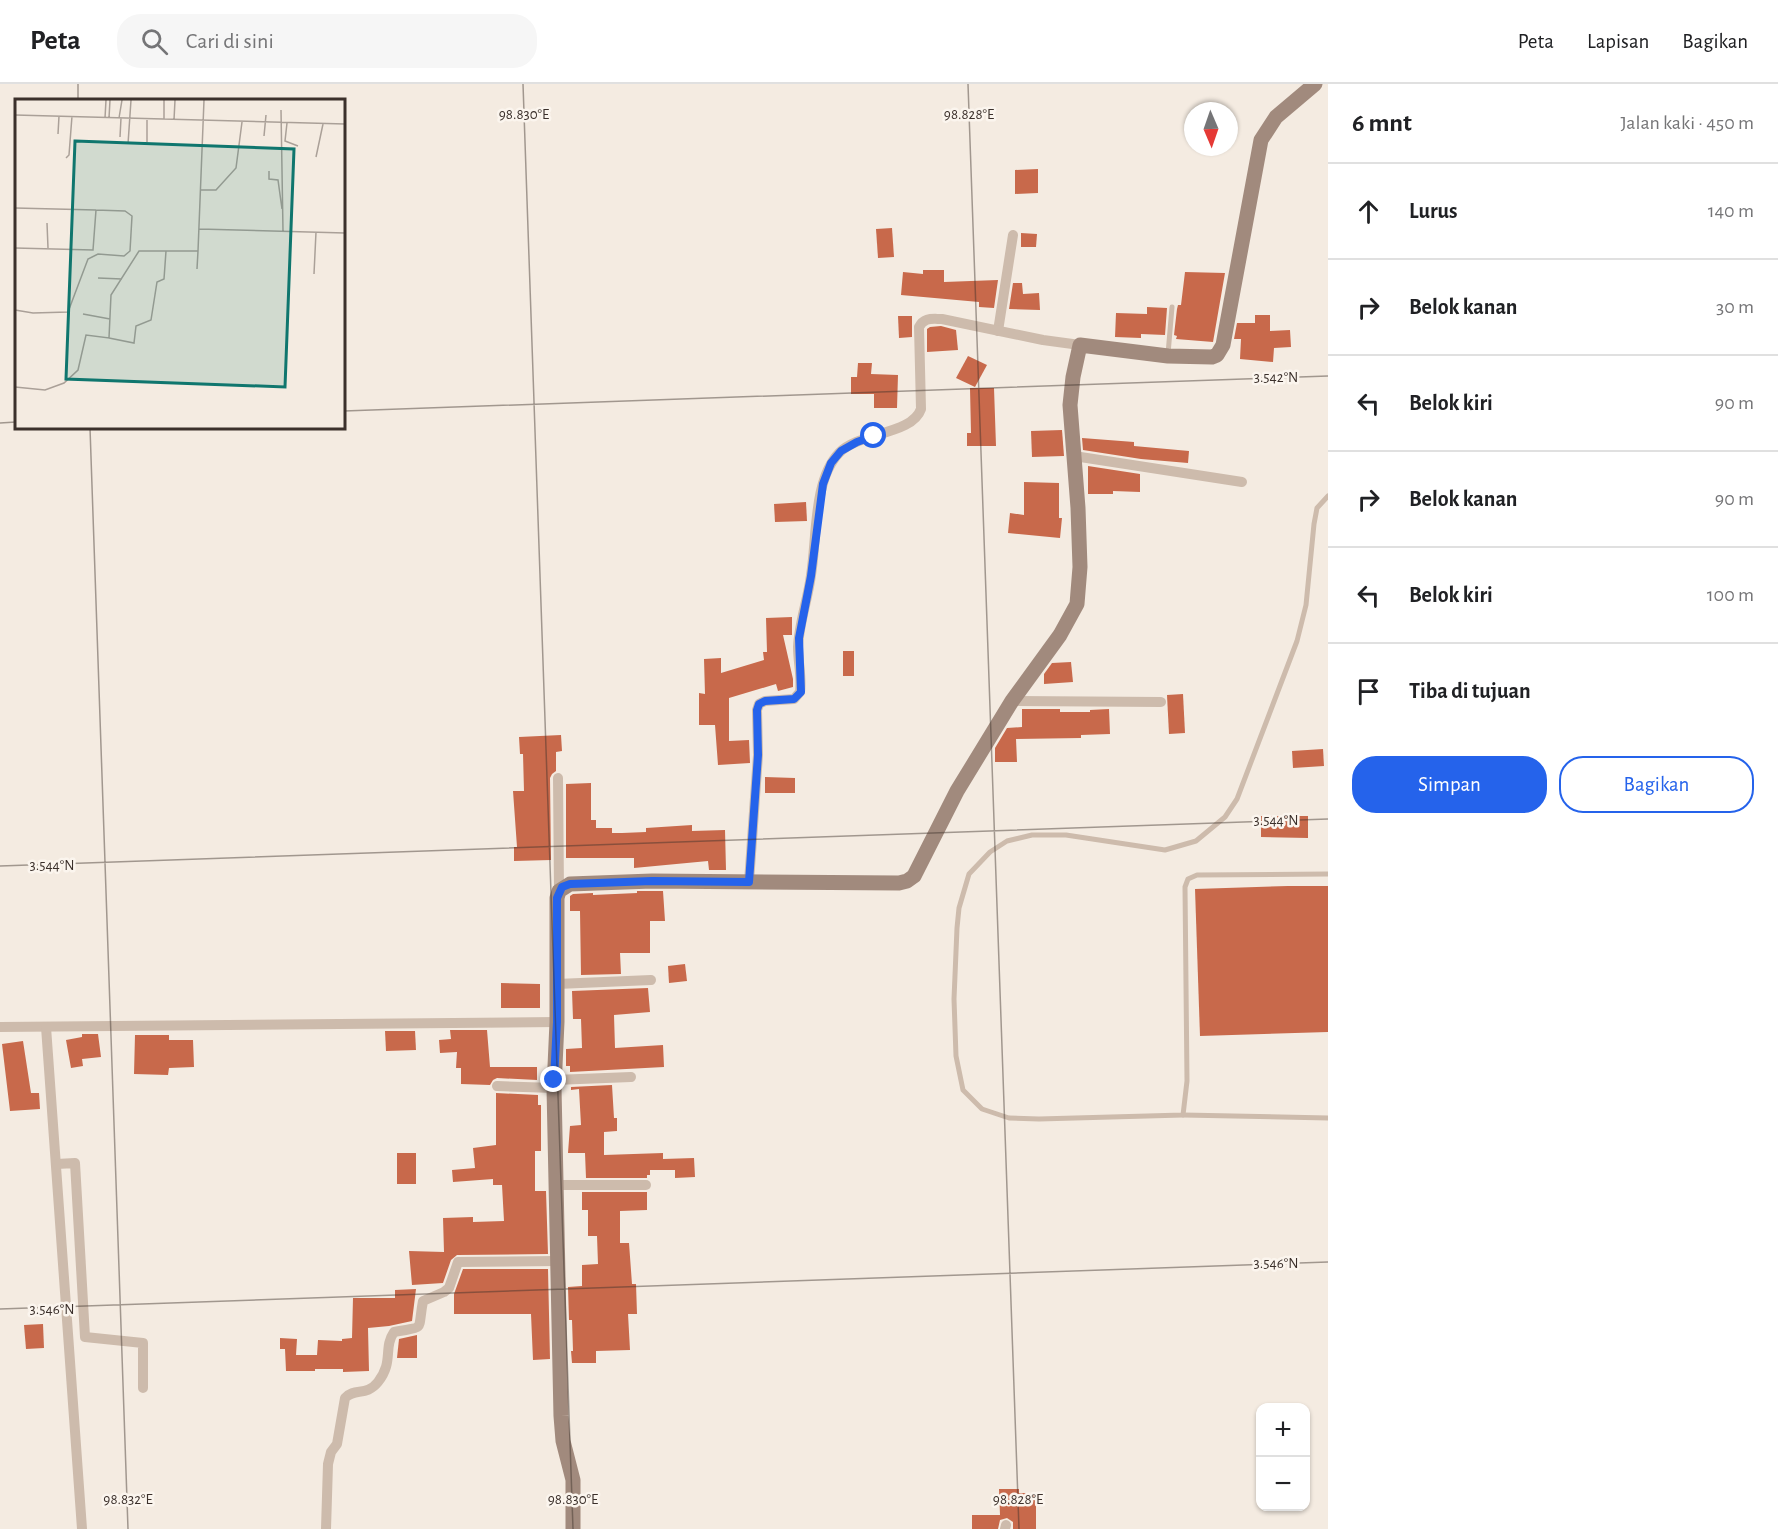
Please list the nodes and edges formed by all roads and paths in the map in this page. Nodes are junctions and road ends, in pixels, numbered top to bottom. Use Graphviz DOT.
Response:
graph roads {
  1 [pos="1315,84"];
  2 [pos="1013,235"];
  3 [pos="1172,307"];
  4 [pos="998,331"];
  5 [pos="1080,345"];
  6 [pos="1168,356"];
  7 [pos="1074,456"];
  8 [pos="1242,482"];
  9 [pos="1328,496"];
  10 [pos="1012,701"];
  11 [pos="1161,702"];
  12 [pos="558,778"];
  13 [pos="1328,874"];
  14 [pos="749,882"];
  15 [pos="559,891"];
  16 [pos="651,980"];
  17 [pos="557,984"];
  18 [pos="557,1022"];
  19 [pos="46,1026"];
  20 [pos="0,1028"];
  21 [pos="631,1077"];
  22 [pos="554,1084"];
  23 [pos="497,1086"];
  24 [pos="1183,1115"];
  25 [pos="1328,1118"];
  26 [pos="57,1164"];
  27 [pos="556,1185"];
  28 [pos="646,1185"];
  29 [pos="558,1261"];
  30 [pos="143,1389"];
  31 [pos="82,1529"];
  32 [pos="326,1529"];
  33 [pos="573,1529"];
  1 -- 6 [label="street"];
  2 -- 4 [label="street"];
  3 -- 6 [label="lane"];
  4 -- 5 [label="street"];
  4 -- 14 [label="street"];
  5 -- 6 [label="street"];
  5 -- 7 [label="street"];
  7 -- 8 [label="street"];
  7 -- 10 [label="street"];
  9 -- 24 [label="lane"];
  10 -- 11 [label="street"];
  10 -- 14 [label="street"];
  12 -- 15 [label="street"];
  13 -- 24 [label="lane"];
  14 -- 15 [label="street"];
  15 -- 17 [label="street"];
  16 -- 17 [label="street"];
  17 -- 18 [label="street"];
  18 -- 19 [label="street"];
  18 -- 22 [label="street"];
  19 -- 20 [label="street"];
  19 -- 26 [label="street"];
  21 -- 22 [label="street"];
  22 -- 23 [label="street"];
  22 -- 27 [label="street"];
  24 -- 25 [label="lane"];
  26 -- 30 [label="street"];
  26 -- 31 [label="street"];
  27 -- 28 [label="street"];
  27 -- 29 [label="street"];
  29 -- 32 [label="street"];
  29 -- 33 [label="street"];
}
